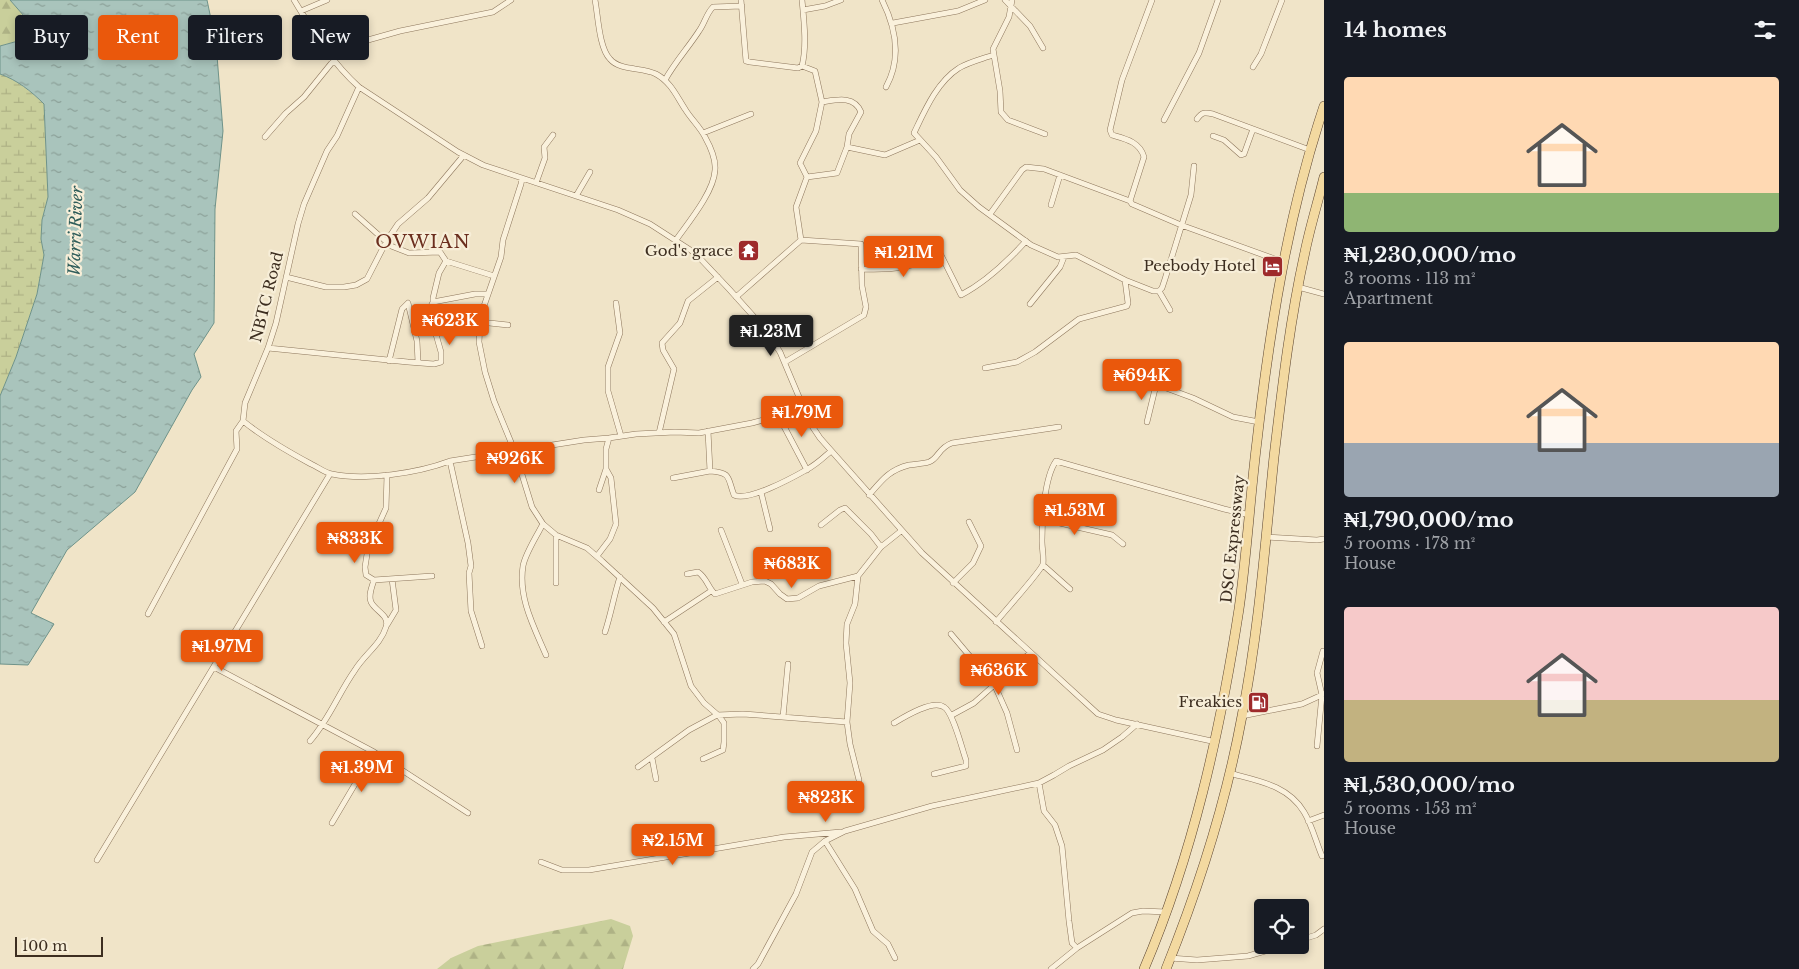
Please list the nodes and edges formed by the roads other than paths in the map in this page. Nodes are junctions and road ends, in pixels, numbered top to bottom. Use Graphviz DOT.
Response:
graph roads {
  1 [pos="294,0"];
  2 [pos="327,0"];
  3 [pos="511,0"];
  4 [pos="596,0"];
  5 [pos="802,0"];
  6 [pos="841,0"];
  7 [pos="882,0"];
  8 [pos="985,0"];
  9 [pos="1005,0"];
  10 [pos="1012,0"];
  11 [pos="1016,0"];
  12 [pos="1152,0"];
  13 [pos="1218,0"];
  14 [pos="1282,0"];
  15 [pos="741,3"];
  16 [pos="1012,7"];
  17 [pos="803,10"];
  18 [pos="301,11"];
  19 [pos="304,15"];
  20 [pos="893,24"];
  21 [pos="369,40"];
  22 [pos="1043,48"];
  23 [pos="993,55"];
  24 [pos="334,60"];
  25 [pos="802,66"];
  26 [pos="1253,67"];
  27 [pos="664,80"];
  28 [pos="359,86"];
  29 [pos="886,87"];
  30 [pos="822,102"];
  31 [pos="1324,106"];
  32 [pos="751,114"];
  33 [pos="1198,119"];
  34 [pos="1164,120"];
  35 [pos="1253,129"];
  36 [pos="703,133"];
  37 [pos="1045,134"];
  38 [pos="553,135"];
  39 [pos="1213,136"];
  40 [pos="265,137"];
  41 [pos="920,140"];
  42 [pos="847,147"];
  43 [pos="1310,150"];
  44 [pos="464,155"];
  45 [pos="1194,166"];
  46 [pos="590,172"];
  47 [pos="1060,175"];
  48 [pos="807,177"];
  49 [pos="1324,177"];
  50 [pos="522,179"];
  51 [pos="536,184"];
  52 [pos="576,196"];
  53 [pos="1130,201"];
  54 [pos="1051,205"];
  55 [pos="355,214"];
  56 [pos="990,214"];
  57 [pos="1181,225"];
  58 [pos="676,240"];
  59 [pos="801,240"];
  60 [pos="1026,241"];
  61 [pos="386,242"];
  62 [pos="1064,256"];
  63 [pos="446,261"];
  64 [pos="1282,262"];
  65 [pos="861,269"];
  66 [pos="494,276"];
  67 [pos="286,277"];
  68 [pos="718,277"];
  69 [pos="1124,280"];
  70 [pos="1298,288"];
  71 [pos="1159,291"];
  72 [pos="487,294"];
  73 [pos="1324,294"];
  74 [pos="736,297"];
  75 [pos="434,302"];
  76 [pos="616,304"];
  77 [pos="1030,304"];
  78 [pos="1170,310"];
  79 [pos="480,322"];
  80 [pos="508,325"];
  81 [pos="268,348"];
  82 [pos="389,360"];
  83 [pos="418,362"];
  84 [pos="784,362"];
  85 [pos="985,368"];
  86 [pos="1121,376"];
  87 [pos="1156,385"];
  88 [pos="804,409"];
  89 [pos="778,416"];
  90 [pos="243,420"];
  91 [pos="1147,422"];
  92 [pos="1259,422"];
  93 [pos="1059,427"];
  94 [pos="708,431"];
  95 [pos="659,433"];
  96 [pos="621,436"];
  97 [pos="610,438"];
  98 [pos="515,452"];
  99 [pos="832,452"];
  100 [pos="450,461"];
  101 [pos="606,469"];
  102 [pos="807,470"];
  103 [pos="710,471"];
  104 [pos="330,474"];
  105 [pos="387,475"];
  106 [pos="673,478"];
  107 [pos="599,490"];
  108 [pos="761,492"];
  109 [pos="869,495"];
  110 [pos="1250,514"];
  111 [pos="1042,519"];
  112 [pos="969,522"];
  113 [pos="543,524"];
  114 [pos="822,525"];
  115 [pos="770,528"];
  116 [pos="721,530"];
  117 [pos="901,532"];
  118 [pos="556,535"];
  119 [pos="1267,537"];
  120 [pos="1324,539"];
  121 [pos="1124,544"];
  122 [pos="881,547"];
  123 [pos="597,556"];
  124 [pos="1043,565"];
  125 [pos="687,574"];
  126 [pos="432,576"];
  127 [pos="858,576"];
  128 [pos="620,577"];
  129 [pos="392,579"];
  130 [pos="374,580"];
  131 [pos="556,583"];
  132 [pos="953,583"];
  133 [pos="742,584"];
  134 [pos="1070,589"];
  135 [pos="711,591"];
  136 [pos="148,614"];
  137 [pos="664,622"];
  138 [pos="996,622"];
  139 [pos="387,625"];
  140 [pos="605,632"];
  141 [pos="951,634"];
  142 [pos="482,646"];
  143 [pos="1322,651"];
  144 [pos="1030,653"];
  145 [pos="546,655"];
  146 [pos="788,664"];
  147 [pos="214,667"];
  148 [pos="995,686"];
  149 [pos="1323,695"];
  150 [pos="952,715"];
  151 [pos="717,716"];
  152 [pos="1242,716"];
  153 [pos="783,717"];
  154 [pos="847,722"];
  155 [pos="894,723"];
  156 [pos="1137,724"];
  157 [pos="324,725"];
  158 [pos="310,741"];
  159 [pos="1216,742"];
  160 [pos="1317,746"];
  161 [pos="1017,750"];
  162 [pos="374,752"];
  163 [pos="652,758"];
  164 [pos="703,759"];
  165 [pos="638,767"];
  166 [pos="1229,773"];
  167 [pos="934,774"];
  168 [pos="656,779"];
  169 [pos="860,780"];
  170 [pos="1038,782"];
  171 [pos="468,813"];
  172 [pos="1324,815"];
  173 [pos="1308,821"];
  174 [pos="332,823"];
  175 [pos="845,831"];
  176 [pos="826,841"];
  177 [pos="1322,856"];
  178 [pos="97,860"];
  179 [pos="541,862"];
  180 [pos="1166,912"];
  181 [pos="1324,929"];
  182 [pos="1309,937"];
  183 [pos="1077,948"];
  184 [pos="1255,954"];
  185 [pos="894,958"];
  186 [pos="1170,958"];
  187 [pos="752,969"];
  188 [pos="1051,969"];
  189 [pos="1144,969"];
  190 [pos="1166,969"];
  1 -- 18 [label="street"];
  2 -- 18 [label="street"];
  3 -- 21 [label="street"];
  4 -- 27 [label="street"];
  5 -- 17 [label="street"];
  6 -- 17 [label="street"];
  7 -- 20 [label="street"];
  8 -- 20 [label="street"];
  9 -- 16 [label="street"];
  10 -- 16 [label="street"];
  11 -- 16 [label="street"];
  12 -- 53 [label="street"];
  13 -- 34 [label="street"];
  14 -- 26 [label="street"];
  15 -- 25 [label="street"];
  15 -- 27 [label="street"];
  16 -- 22 [label="street"];
  16 -- 23 [label="street"];
  17 -- 25 [label="street"];
  18 -- 19 [label="street"];
  20 -- 29 [label="street"];
  23 -- 37 [label="street"];
  23 -- 41 [label="street"];
  24 -- 28 [label="street"];
  24 -- 40 [label="street"];
  25 -- 30 [label="street"];
  27 -- 36 [label="street"];
  28 -- 44 [label="street"];
  28 -- 67 [label="street, NBTC Road"];
  30 -- 42 [label="street"];
  30 -- 48 [label="street"];
  31 -- 43 [label="main road, DSC Expressway"];
  32 -- 36 [label="street"];
  33 -- 35 [label="street"];
  35 -- 39 [label="street"];
  35 -- 43 [label="street"];
  36 -- 58 [label="street"];
  38 -- 51 [label="street"];
  41 -- 42 [label="street"];
  41 -- 56 [label="street"];
  42 -- 48 [label="street"];
  43 -- 64 [label="main road, DSC Expressway"];
  44 -- 50 [label="street"];
  44 -- 61 [label="street"];
  45 -- 57 [label="street"];
  46 -- 52 [label="street"];
  47 -- 53 [label="street"];
  47 -- 54 [label="street"];
  47 -- 56 [label="street"];
  48 -- 59 [label="street"];
  49 -- 70 [label="main road"];
  50 -- 51 [label="street"];
  50 -- 66 [label="street"];
  51 -- 52 [label="street"];
  52 -- 58 [label="street"];
  53 -- 57 [label="street"];
  55 -- 61 [label="street"];
  56 -- 60 [label="street"];
  57 -- 64 [label="street"];
  57 -- 71 [label="street"];
  58 -- 68 [label="street"];
  59 -- 65 [label="street"];
  59 -- 74 [label="street"];
  60 -- 62 [label="street"];
  60 -- 65 [label="street"];
  61 -- 63 [label="street"];
  61 -- 67 [label="street"];
  62 -- 69 [label="street"];
  62 -- 77 [label="street"];
  63 -- 66 [label="street"];
  63 -- 75 [label="street"];
  64 -- 92 [label="main road, DSC Expressway"];
  65 -- 84 [label="street"];
  66 -- 72 [label="street"];
  67 -- 81 [label="street, NBTC Road"];
  68 -- 74 [label="street"];
  68 -- 95 [label="street"];
  69 -- 71 [label="street"];
  69 -- 85 [label="street"];
  70 -- 73 [label="street"];
  70 -- 119 [label="main road"];
  71 -- 78 [label="street"];
  72 -- 75 [label="street"];
  72 -- 79 [label="street"];
  74 -- 84 [label="street"];
  75 -- 83 [label="street"];
  76 -- 96 [label="street"];
  79 -- 80 [label="street"];
  79 -- 98 [label="street"];
  81 -- 82 [label="street"];
  81 -- 90 [label="street, NBTC Road"];
  82 -- 83 [label="street"];
  82 -- 83 [label="street"];
  84 -- 88 [label="street"];
  86 -- 87 [label="street"];
  87 -- 91 [label="street"];
  87 -- 92 [label="street"];
  88 -- 89 [label="street"];
  88 -- 99 [label="street"];
  89 -- 94 [label="street"];
  89 -- 102 [label="street"];
  90 -- 104 [label="street"];
  90 -- 136 [label="street, NBTC Road"];
  92 -- 110 [label="main road, DSC Expressway"];
  93 -- 109 [label="street"];
  94 -- 95 [label="street"];
  94 -- 103 [label="street"];
  95 -- 96 [label="street"];
  96 -- 97 [label="street"];
  97 -- 98 [label="street"];
  97 -- 101 [label="street"];
  98 -- 100 [label="street"];
  98 -- 113 [label="street"];
  99 -- 102 [label="street"];
  99 -- 109 [label="street"];
  100 -- 105 [label="street"];
  100 -- 142 [label="street"];
  101 -- 107 [label="street"];
  101 -- 123 [label="street"];
  102 -- 108 [label="street"];
  103 -- 106 [label="street"];
  103 -- 108 [label="street"];
  104 -- 105 [label="street"];
  104 -- 147 [label="street"];
  105 -- 130 [label="street"];
  108 -- 115 [label="street"];
  109 -- 117 [label="street"];
  110 -- 111 [label="street"];
  110 -- 159 [label="main road, DSC Expressway"];
  111 -- 121 [label="street"];
  111 -- 124 [label="street"];
  112 -- 132 [label="street"];
  113 -- 118 [label="street"];
  113 -- 145 [label="street"];
  114 -- 122 [label="street"];
  116 -- 133 [label="street"];
  117 -- 122 [label="street"];
  117 -- 132 [label="street"];
  118 -- 123 [label="street"];
  118 -- 131 [label="street"];
  119 -- 120 [label="street"];
  119 -- 152 [label="main road"];
  122 -- 127 [label="street"];
  123 -- 128 [label="street"];
  124 -- 134 [label="street"];
  124 -- 138 [label="street"];
  125 -- 135 [label="street"];
  126 -- 129 [label="street"];
  127 -- 133 [label="street"];
  127 -- 154 [label="street"];
  128 -- 137 [label="street"];
  128 -- 140 [label="street"];
  129 -- 130 [label="street"];
  129 -- 139 [label="street"];
  130 -- 139 [label="street"];
  132 -- 138 [label="street"];
  133 -- 135 [label="street"];
  135 -- 137 [label="street"];
  137 -- 151 [label="street"];
  138 -- 144 [label="street"];
  139 -- 157 [label="street"];
  141 -- 148 [label="street"];
  143 -- 149 [label="street"];
  144 -- 148 [label="street"];
  144 -- 156 [label="street"];
  146 -- 153 [label="street"];
  147 -- 157 [label="street"];
  147 -- 178 [label="street"];
  148 -- 150 [label="street"];
  148 -- 161 [label="street"];
  149 -- 152 [label="street"];
  149 -- 160 [label="street"];
  150 -- 155 [label="street"];
  150 -- 167 [label="street"];
  151 -- 153 [label="street"];
  151 -- 163 [label="street"];
  151 -- 164 [label="street"];
  152 -- 166 [label="main road"];
  153 -- 154 [label="street"];
  154 -- 169 [label="street"];
  156 -- 159 [label="street"];
  156 -- 170 [label="street"];
  157 -- 158 [label="street"];
  157 -- 162 [label="street"];
  159 -- 180 [label="main road, DSC Expressway"];
  162 -- 171 [label="street"];
  162 -- 174 [label="street"];
  163 -- 165 [label="street"];
  163 -- 168 [label="street"];
  166 -- 173 [label="street"];
  166 -- 186 [label="main road"];
  170 -- 175 [label="street"];
  170 -- 183 [label="street"];
  172 -- 173 [label="street"];
  173 -- 177 [label="street"];
  175 -- 176 [label="street"];
  175 -- 179 [label="street"];
  176 -- 185 [label="street"];
  176 -- 187 [label="street"];
  180 -- 183 [label="street"];
  180 -- 189 [label="main road, DSC Expressway"];
  181 -- 182 [label="street"];
  183 -- 188 [label="street"];
  184 -- 186 [label="street"];
  186 -- 190 [label="main road"];
}
